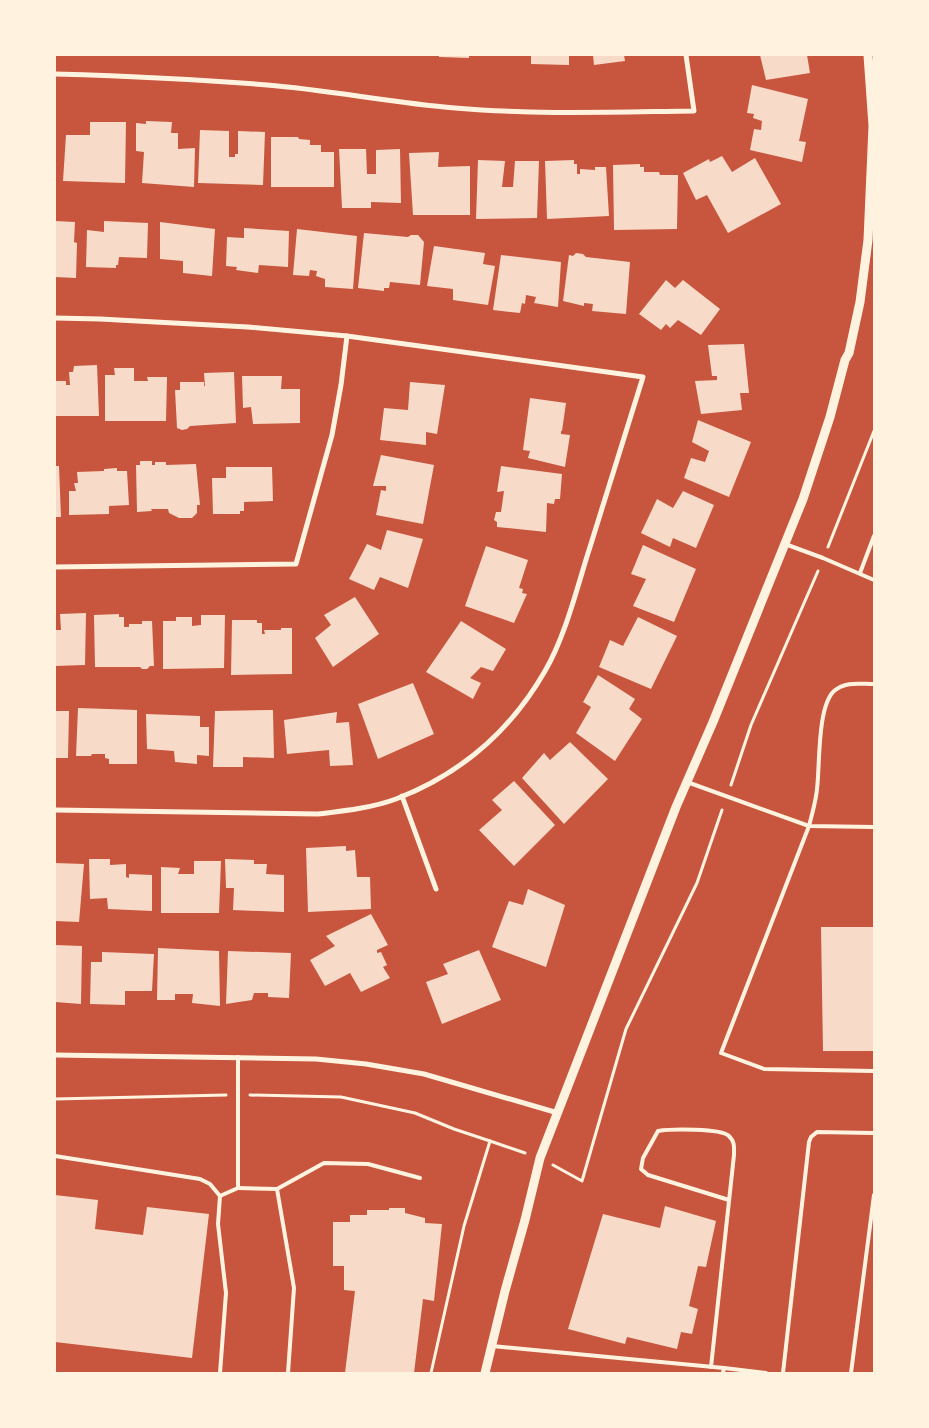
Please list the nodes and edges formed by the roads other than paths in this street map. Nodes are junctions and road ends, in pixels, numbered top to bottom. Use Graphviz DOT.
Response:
graph roads {
  1 [pos="686,55"];
  2 [pos="868,55"];
  3 [pos="55,74"];
  4 [pos="873,162"];
  5 [pos="872,226"];
  6 [pos="55,318"];
  7 [pos="347,336"];
  8 [pos="874,536"];
  9 [pos="785,544"];
  10 [pos="55,567"];
  11 [pos="860,574"];
  12 [pos="874,580"];
  13 [pos="874,684"];
  14 [pos="687,782"];
  15 [pos="402,796"];
  16 [pos="55,810"];
  17 [pos="809,826"];
  18 [pos="874,827"];
  19 [pos="436,889"];
  20 [pos="55,1055"];
  21 [pos="238,1057"];
  22 [pos="874,1071"];
  23 [pos="558,1113"];
  24 [pos="874,1133"];
  25 [pos="55,1156"];
  26 [pos="420,1178"];
  27 [pos="238,1188"];
  28 [pos="277,1189"];
  29 [pos="874,1195"];
  30 [pos="220,1196"];
  31 [pos="729,1200"];
  32 [pos="492,1346"];
  33 [pos="711,1367"];
  34 [pos="723,1371"];
  35 [pos="220,1373"];
  36 [pos="288,1373"];
  37 [pos="486,1373"];
  38 [pos="766,1373"];
  39 [pos="783,1373"];
  40 [pos="851,1373"];
  1 -- 3 [label="street"];
  2 -- 4 [label="street"];
  4 -- 5 [label="street"];
  5 -- 9 [label="street"];
  6 -- 7 [label="street"];
  7 -- 10 [label="street"];
  7 -- 15 [label="street"];
  8 -- 11 [label="lane"];
  9 -- 11 [label="lane"];
  9 -- 14 [label="street"];
  11 -- 12 [label="lane"];
  13 -- 17 [label="lane"];
  14 -- 17 [label="lane"];
  14 -- 23 [label="street"];
  15 -- 16 [label="street"];
  15 -- 19 [label="street"];
  17 -- 18 [label="lane"];
  17 -- 22 [label="lane"];
  20 -- 21 [label="street"];
  21 -- 23 [label="street"];
  21 -- 27 [label="lane"];
  23 -- 32 [label="street"];
  24 -- 39 [label="lane"];
  25 -- 30 [label="lane"];
  26 -- 28 [label="lane"];
  27 -- 28 [label="lane"];
  27 -- 30 [label="lane"];
  28 -- 36 [label="lane"];
  29 -- 40 [label="lane"];
  30 -- 35 [label="lane"];
  31 -- 31 [label="lane"];
  31 -- 33 [label="lane"];
  32 -- 33 [label="lane"];
  32 -- 37 [label="street"];
  33 -- 34 [label="lane"];
  34 -- 38 [label="lane"];
}
